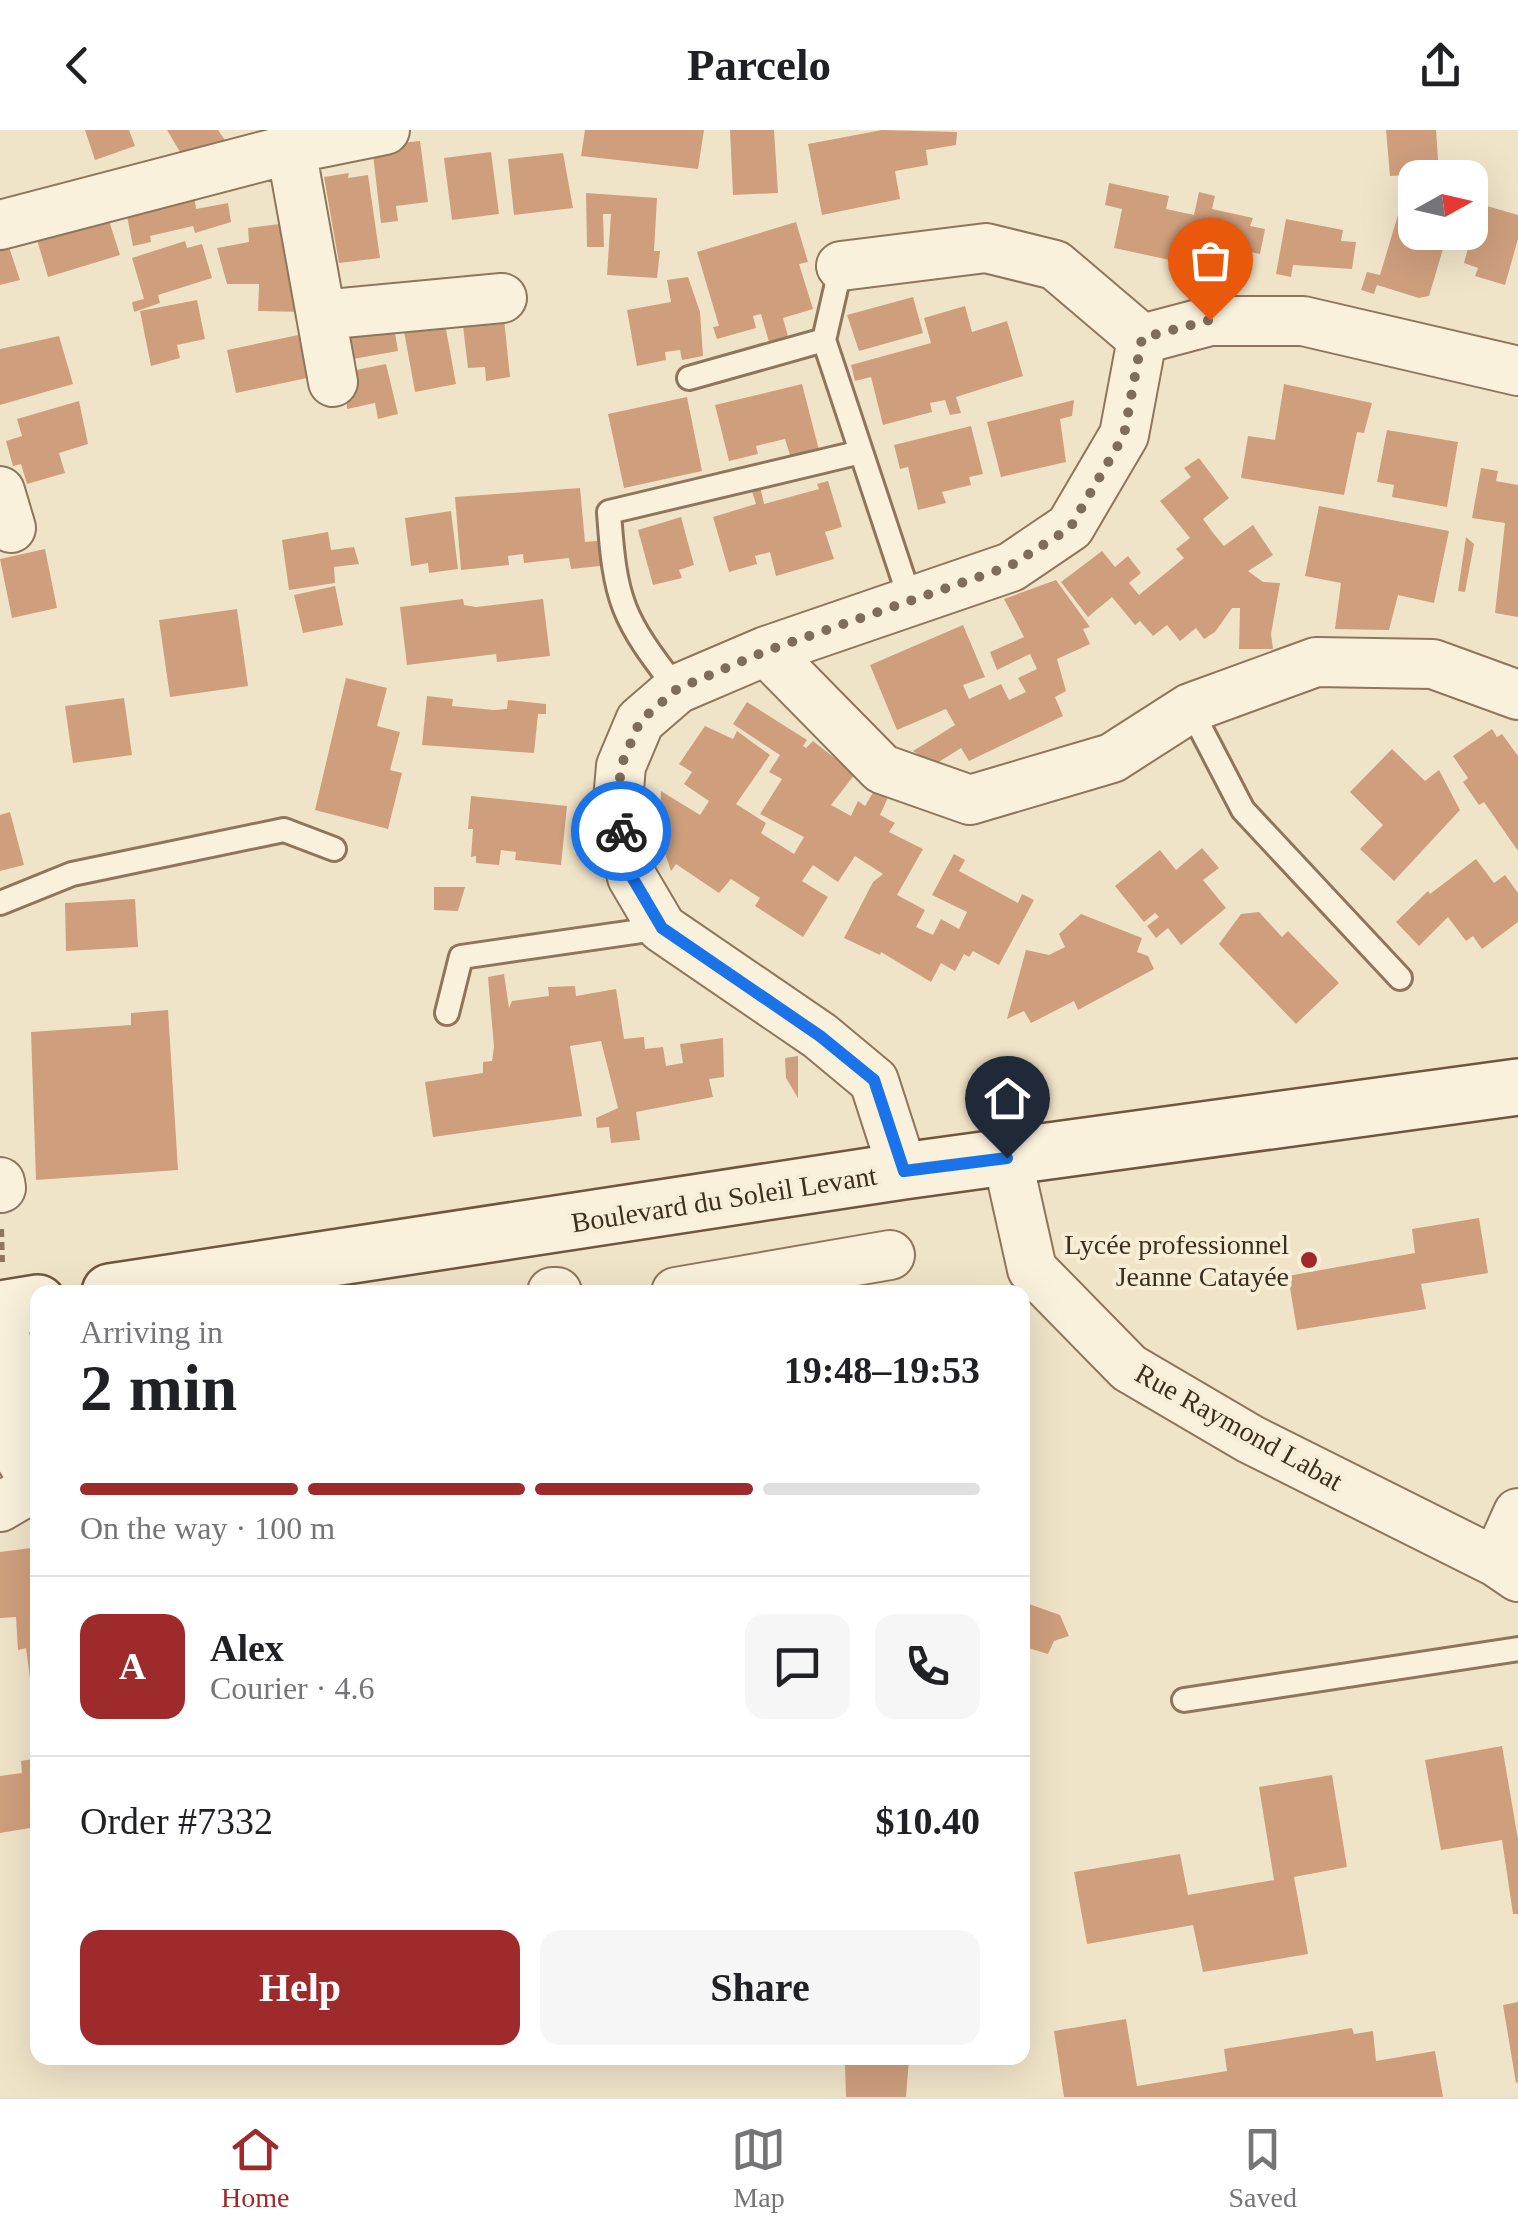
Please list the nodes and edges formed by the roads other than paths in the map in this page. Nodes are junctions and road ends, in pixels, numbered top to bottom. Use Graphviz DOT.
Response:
graph roads {
  1 [pos="384,130"];
  2 [pos="291,148"];
  3 [pos="0,225"];
  4 [pos="841,266"];
  5 [pos="502,298"];
  6 [pos="321,315"];
  7 [pos="1142,338"];
  8 [pos="824,340"];
  9 [pos="1518,371"];
  10 [pos="689,378"];
  11 [pos="333,382"];
  12 [pos="861,452"];
  13 [pos="911,602"];
  14 [pos="766,651"];
  15 [pos="677,689"];
  16 [pos="1518,694"];
  17 [pos="1190,708"];
  18 [pos="334,849"];
  19 [pos="0,903"];
  20 [pos="662,928"];
  21 [pos="1400,978"];
  22 [pos="447,1013"];
  23 [pos="1518,1087"];
  24 [pos="1007,1158"];
  25 [pos="904,1171"];
  26 [pos="890,1254"];
  27 [pos="156,1285"];
  28 [pos="715,1285"];
  29 [pos="13,1307"];
  30 [pos="24,1494"];
  31 [pos="1518,1512"];
  32 [pos="1507,1569"];
  33 [pos="1518,1649"];
  34 [pos="1184,1700"];
  1 -- 2 [label="street"];
  2 -- 3 [label="street"];
  2 -- 6 [label="street"];
  4 -- 7 [label="street"];
  4 -- 8 [label="lane"];
  5 -- 6 [label="street"];
  6 -- 11 [label="street"];
  7 -- 9 [label="street"];
  7 -- 13 [label="street"];
  8 -- 10 [label="lane"];
  8 -- 12 [label="lane"];
  12 -- 13 [label="lane"];
  12 -- 15 [label="lane"];
  13 -- 14 [label="street"];
  14 -- 15 [label="street"];
  14 -- 17 [label="street"];
  15 -- 20 [label="street"];
  16 -- 17 [label="street"];
  17 -- 21 [label="lane"];
  18 -- 19 [label="lane"];
  20 -- 22 [label="lane"];
  20 -- 25 [label="street"];
  23 -- 24 [label="main road, Boulevard du Soleil Levant"];
  24 -- 25 [label="main road, Boulevard du Soleil Levant"];
  24 -- 32 [label="street, Rue Raymond Labat"];
  25 -- 27 [label="main road, Boulevard du Soleil Levant"];
  26 -- 28 [label="street"];
  29 -- 30 [label="street"];
  31 -- 32 [label="street"];
  33 -- 34 [label="lane"];
}
